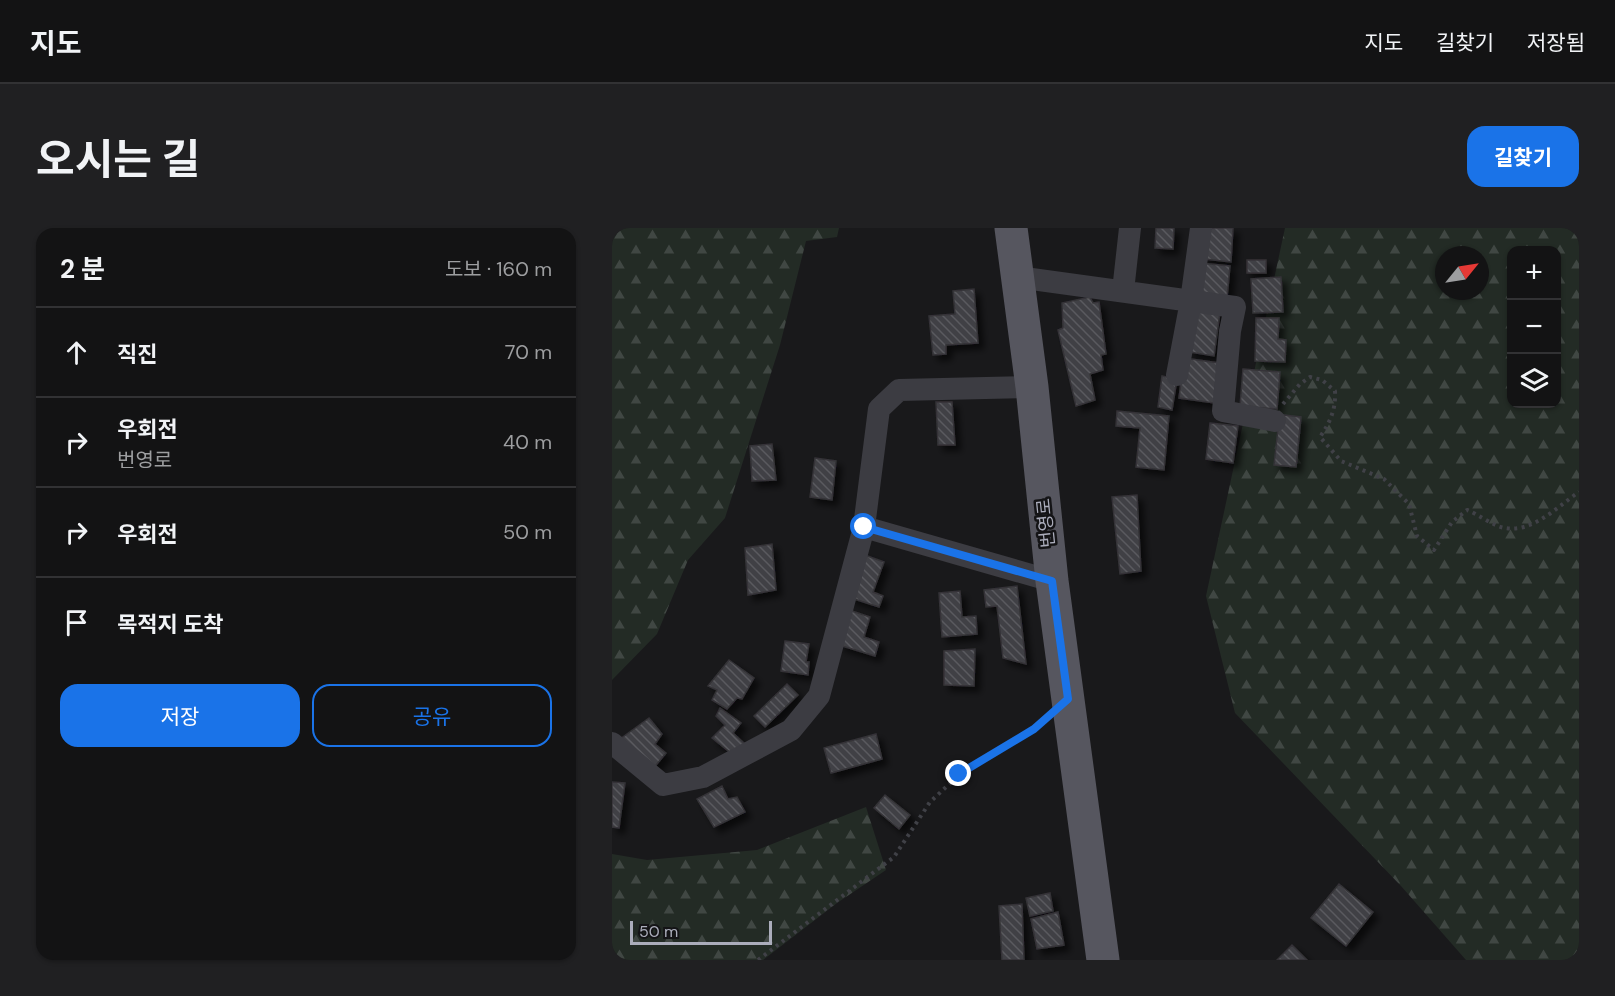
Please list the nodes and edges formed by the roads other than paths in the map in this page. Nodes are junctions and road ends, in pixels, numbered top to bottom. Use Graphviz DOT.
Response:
graph roads {
  1 [pos="1011,228"];
  2 [pos="1130,228"];
  3 [pos="1201,228"];
  4 [pos="1017,277"];
  5 [pos="1123,291"];
  6 [pos="1191,301"];
  7 [pos="1177,375"];
  8 [pos="1032,387"];
  9 [pos="1275,421"];
  10 [pos="864,527"];
  11 [pos="1052,581"];
  12 [pos="612,743"];
  13 [pos="1103,960"];
  1 -- 4 [label="main road, 번영로"];
  2 -- 5 [label="street"];
  3 -- 6 [label="street"];
  4 -- 5 [label="street"];
  4 -- 8 [label="main road, 번영로"];
  5 -- 6 [label="street"];
  6 -- 7 [label="street"];
  6 -- 9 [label="street"];
  8 -- 10 [label="street"];
  8 -- 11 [label="main road, 번영로"];
  10 -- 11 [label="street"];
  10 -- 12 [label="street"];
  11 -- 13 [label="main road, 번영로"];
}
